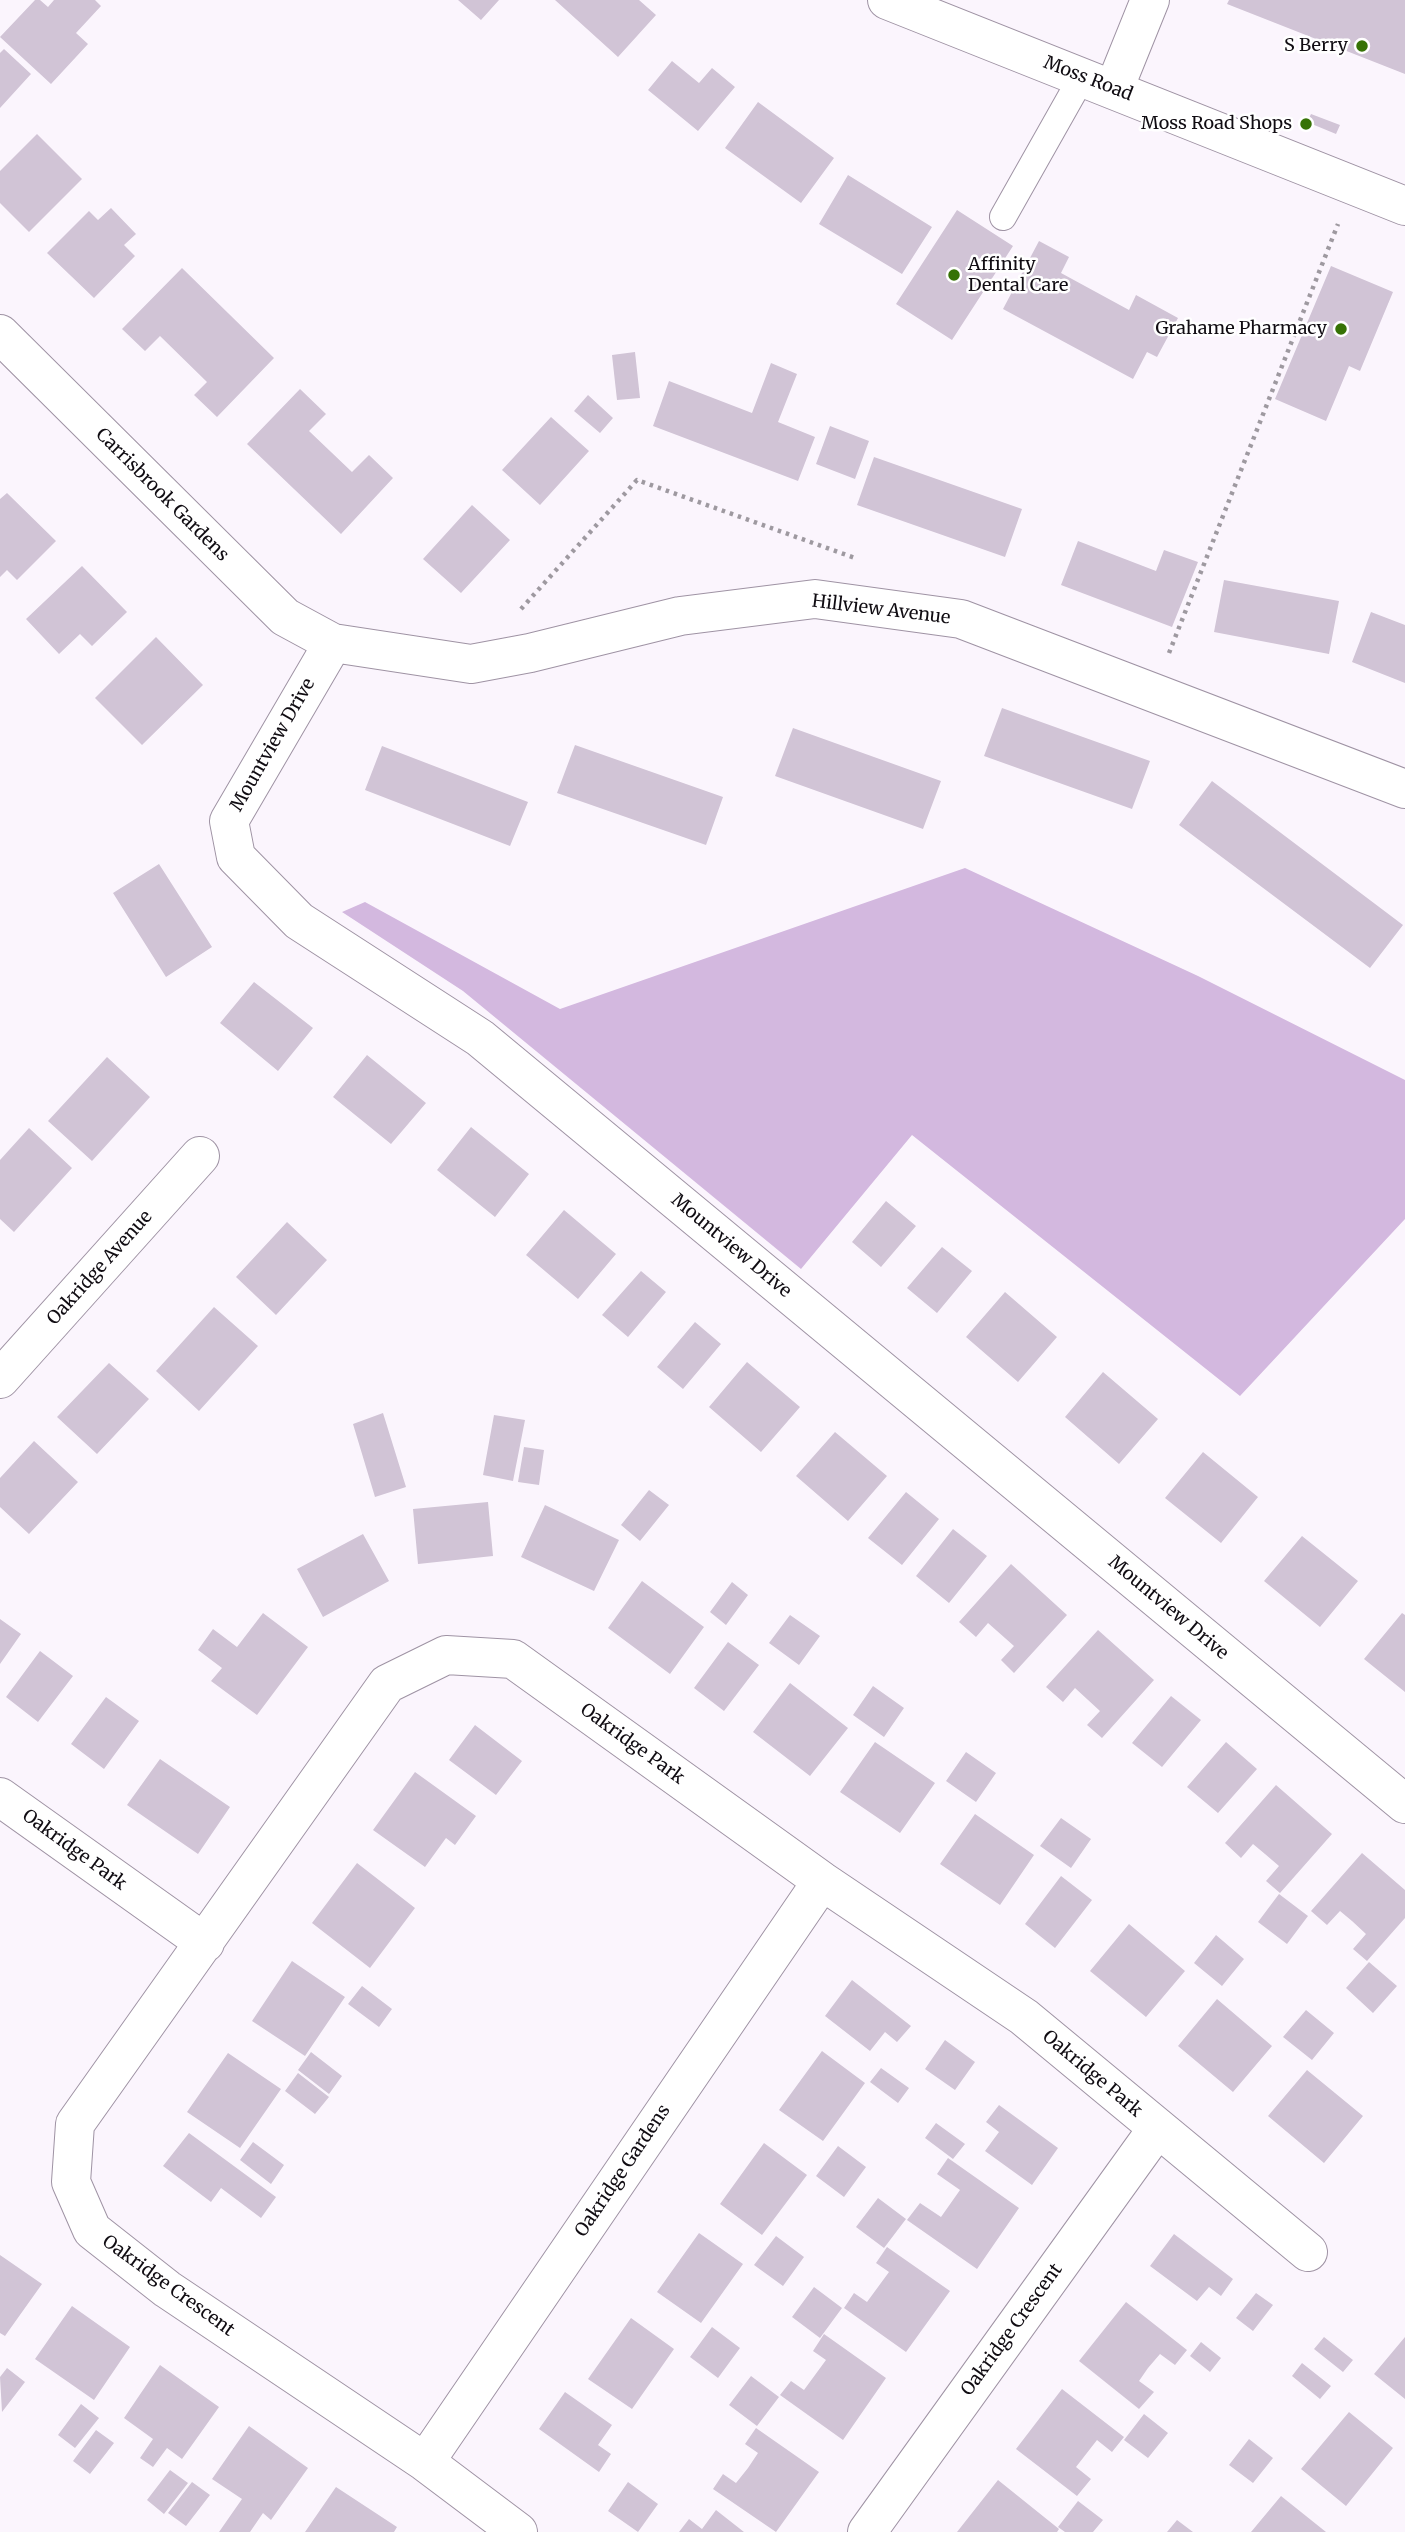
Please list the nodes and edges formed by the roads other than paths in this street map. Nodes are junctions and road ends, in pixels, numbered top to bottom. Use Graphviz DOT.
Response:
graph roads {
  1 [pos="887,0"];
  2 [pos="1150,0"];
  3 [pos="1098,83"];
  4 [pos="1405,206"];
  5 [pos="1003,217"];
  6 [pos="0,334"];
  7 [pos="333,643"];
  8 [pos="1405,789"];
  9 [pos="200,1156"];
  10 [pos="0,1379"];
  11 [pos="0,1797"];
  12 [pos="1405,1804"];
  13 [pos="822,1881"];
  14 [pos="205,1943"];
  15 [pos="1157,2129"];
  16 [pos="1308,2252"];
  17 [pos="425,2462"];
  18 [pos="518,2532"];
  19 [pos="867,2532"];
  1 -- 3 [label="street, Moss Road"];
  2 -- 3 [label="street"];
  3 -- 4 [label="street, Moss Road"];
  3 -- 5 [label="lane"];
  6 -- 7 [label="street, Carrisbrook Gardens"];
  7 -- 8 [label="street, Hillview Avenue"];
  7 -- 12 [label="street, Mountview Drive"];
  9 -- 10 [label="street, Oakridge Avenue"];
  11 -- 14 [label="street, Oakridge Park"];
  13 -- 14 [label="street, Oakridge Park"];
  13 -- 15 [label="street, Oakridge Park"];
  13 -- 17 [label="street, Oakridge Gardens"];
  14 -- 17 [label="street, Oakridge Crescent"];
  15 -- 16 [label="street, Oakridge Park"];
  15 -- 19 [label="street, Oakridge Crescent"];
  17 -- 18 [label="street, Oakridge Crescent"];
}
